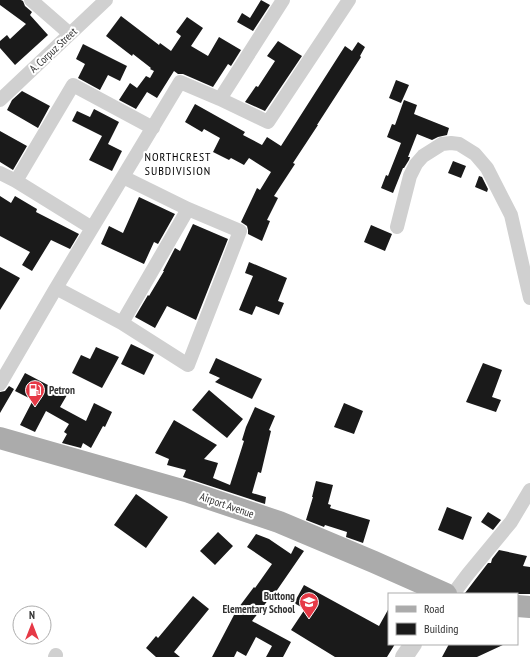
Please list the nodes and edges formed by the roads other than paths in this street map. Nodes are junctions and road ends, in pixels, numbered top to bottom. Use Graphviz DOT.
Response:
graph roads {
  1 [pos="31,0"];
  2 [pos="106,0"];
  3 [pos="283,0"];
  4 [pos="349,0"];
  5 [pos="70,34"];
  6 [pos="220,99"];
  7 [pos="0,100"];
  8 [pos="153,128"];
  9 [pos="0,174"];
  10 [pos="123,177"];
  11 [pos="16,181"];
  12 [pos="188,209"];
  13 [pos="397,227"];
  14 [pos="92,228"];
  15 [pos="56,288"];
  16 [pos="530,298"];
  17 [pos="122,323"];
  18 [pos="0,384"];
  19 [pos="0,438"];
  20 [pos="530,490"];
  21 [pos="444,593"];
  22 [pos="454,593"];
  23 [pos="518,606"];
  24 [pos="530,607"];
  25 [pos="412,645"];
  26 [pos="404,657"];
  1 -- 5 [label="street"];
  2 -- 5 [label="street, A. Corpuz Street"];
  3 -- 6 [label="street"];
  4 -- 6 [label="street"];
  5 -- 7 [label="street, A. Corpuz Street"];
  6 -- 8 [label="street"];
  8 -- 10 [label="street"];
  8 -- 11 [label="street"];
  9 -- 11 [label="street"];
  10 -- 12 [label="street"];
  10 -- 14 [label="street"];
  11 -- 14 [label="street"];
  12 -- 17 [label="street"];
  12 -- 17 [label="street"];
  13 -- 16 [label="street"];
  14 -- 15 [label="street"];
  15 -- 17 [label="street"];
  15 -- 18 [label="street"];
  19 -- 21 [label="main road, Airport Avenue"];
  20 -- 22 [label="street"];
  23 -- 24 [label="main road"];
  25 -- 26 [label="street"];
}
